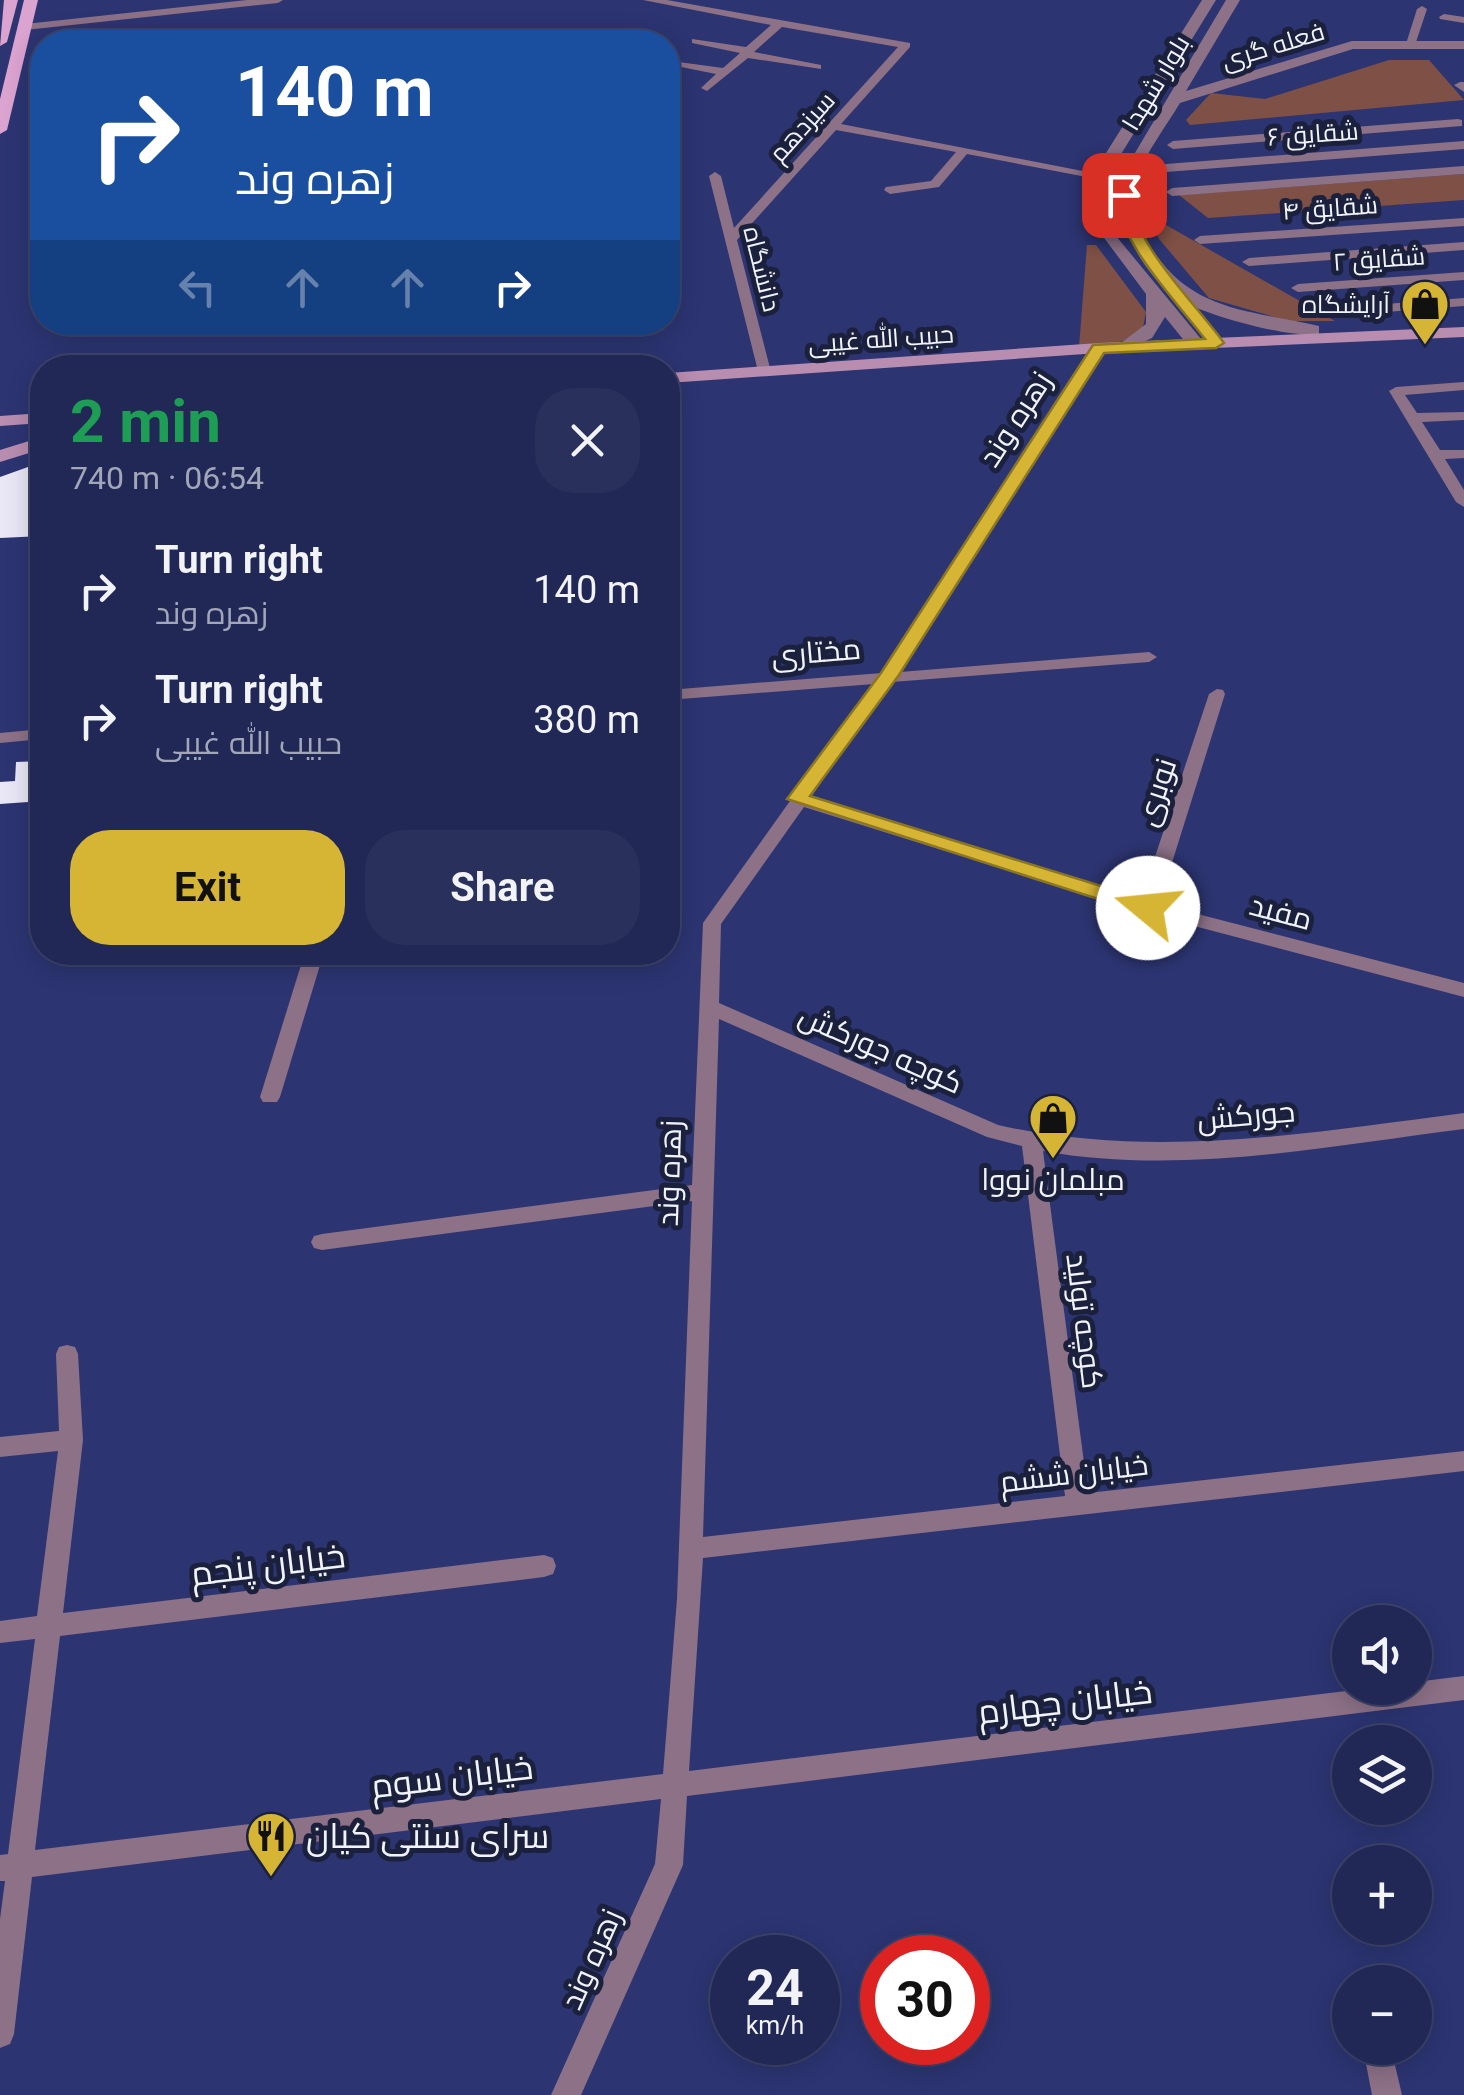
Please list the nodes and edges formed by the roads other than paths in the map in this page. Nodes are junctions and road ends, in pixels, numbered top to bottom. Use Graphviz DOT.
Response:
graph roads {
  1 [pos="12,0"];
  2 [pos="31,0"];
  3 [pos="278,0"];
  4 [pos="648,0"];
  5 [pos="1209,0"];
  6 [pos="1233,0"];
  7 [pos="700,4"];
  8 [pos="1422,9"];
  9 [pos="1444,17"];
  10 [pos="1464,20"];
  11 [pos="780,23"];
  12 [pos="25,27"];
  13 [pos="1,34"];
  14 [pos="696,41"];
  15 [pos="1410,42"];
  16 [pos="1464,45"];
  17 [pos="747,52"];
  18 [pos="680,64"];
  19 [pos="817,67"];
  20 [pos="725,72"];
  21 [pos="1192,75"];
  22 [pos="1215,87"];
  23 [pos="708,88"];
  24 [pos="1149,96"];
  25 [pos="1174,100"];
  26 [pos="1460,120"];
  27 [pos="834,126"];
  28 [pos="0,130"];
  29 [pos="1173,146"];
  30 [pos="1464,146"];
  31 [pos="964,150"];
  32 [pos="1166,168"];
  33 [pos="1464,170"];
  34 [pos="1097,175"];
  35 [pos="715,176"];
  36 [pos="890,190"];
  37 [pos="1172,192"];
  38 [pos="1464,222"];
  39 [pos="731,239"];
  40 [pos="1200,240"];
  41 [pos="1464,246"];
  42 [pos="1250,262"];
  43 [pos="1464,276"];
  44 [pos="1152,287"];
  45 [pos="1298,288"];
  46 [pos="1176,290"];
  47 [pos="1464,302"];
  48 [pos="1332,312"];
  49 [pos="1464,319"];
  50 [pos="1427,328"];
  51 [pos="1314,330"];
  52 [pos="1464,332"];
  53 [pos="1204,341"];
  54 [pos="1130,343"];
  55 [pos="1098,348"];
  56 [pos="764,372"];
  57 [pos="680,377"];
  58 [pos="1464,386"];
  59 [pos="1464,416"];
  60 [pos="1412,418"];
  61 [pos="30,420"];
  62 [pos="1,426"];
  63 [pos="30,429"];
  64 [pos="30,447"];
  65 [pos="1464,454"];
  66 [pos="0,456"];
  67 [pos="30,456"];
  68 [pos="1435,456"];
  69 [pos="0,465"];
  70 [pos="1462,495"];
  71 [pos="1149,657"];
  72 [pos="889,675"];
  73 [pos="680,694"];
  74 [pos="1217,694"];
  75 [pos="30,735"];
  76 [pos="5,737"];
  77 [pos="797,799"];
  78 [pos="1148,908"];
  79 [pos="311,965"];
  80 [pos="1464,990"];
  81 [pos="708,1006"];
  82 [pos="270,1096"];
  83 [pos="1464,1121"];
  84 [pos="1032,1144"];
  85 [pos="701,1192"];
  86 [pos="322,1242"];
  87 [pos="67,1354"];
  88 [pos="71,1440"];
  89 [pos="0,1447"];
  90 [pos="1464,1461"];
  91 [pos="1078,1505"];
  92 [pos="691,1550"];
  93 [pos="544,1566"];
  94 [pos="52,1627"];
  95 [pos="0,1632"];
  96 [pos="1464,1688"];
  97 [pos="675,1785"];
  98 [pos="11,1867"];
  99 [pos="0,2034"];
  100 [pos="1381,2065"];
  101 [pos="566,2095"];
  102 [pos="1387,2095"];
  1 -- 13 [label="main road"];
  2 -- 12 [label="main road"];
  3 -- 12 [label="street"];
  4 -- 7 [label="street"];
  5 -- 24 [label="street, بلوار شهدا"];
  6 -- 21 [label="street, بلوار شهدا"];
  7 -- 11 [label="street"];
  8 -- 15 [label="street"];
  9 -- 10 [label="street"];
  11 -- 17 [label="street"];
  11 -- 27 [label="street, سیزدهم"];
  12 -- 28 [label="main road"];
  14 -- 17 [label="street"];
  15 -- 16 [label="street, فعله گری"];
  15 -- 22 [label="street, فعله گری"];
  17 -- 19 [label="street"];
  17 -- 20 [label="street"];
  18 -- 20 [label="street"];
  20 -- 23 [label="street"];
  21 -- 22 [label="street"];
  21 -- 25 [label="street, بلوار شهدا"];
  22 -- 25 [label="street, فعله گری"];
  24 -- 25 [label="street"];
  24 -- 34 [label="street, بلوار شهدا"];
  25 -- 46 [label="street, بلوار شهدا"];
  26 -- 29 [label="street"];
  27 -- 31 [label="street"];
  27 -- 39 [label="street, سیزدهم"];
  30 -- 32 [label="street, شقایق ۶"];
  31 -- 34 [label="street"];
  31 -- 36 [label="street"];
  33 -- 37 [label="street"];
  34 -- 44 [label="street"];
  35 -- 39 [label="street, دانشگاه"];
  38 -- 40 [label="street, شقایق ۴"];
  39 -- 56 [label="street, دانشگاه"];
  41 -- 42 [label="street"];
  43 -- 45 [label="street, شقایق ۲"];
  44 -- 53 [label="street"];
  44 -- 54 [label="street"];
  46 -- 51 [label="street"];
  46 -- 53 [label="street, بلوار شهدا"];
  47 -- 48 [label="street"];
  49 -- 50 [label="main road, حبیب الله غیبی"];
  50 -- 51 [label="main road, حبیب الله غیبی"];
  50 -- 52 [label="main road, حبیب الله غیبی"];
  50 -- 53 [label="main road, حبیب الله غیبی"];
  51 -- 53 [label="main road, حبیب الله غیبی"];
  53 -- 54 [label="main road, حبیب الله غیبی"];
  53 -- 55 [label="main road, حبیب الله غیبی"];
  54 -- 55 [label="main road, حبیب الله غیبی"];
  55 -- 56 [label="main road, حبیب الله غیبی"];
  55 -- 72 [label="street, زهره وند"];
  56 -- 57 [label="main road, حبیب الله غیبی"];
  58 -- 60 [label="street"];
  59 -- 60 [label="street"];
  60 -- 68 [label="street"];
  61 -- 62 [label="main road"];
  62 -- 63 [label="main road"];
  64 -- 66 [label="main road"];
  65 -- 68 [label="street"];
  67 -- 69 [label="main road"];
  68 -- 70 [label="street"];
  71 -- 72 [label="street, مختاری"];
  72 -- 73 [label="street, مختاری"];
  72 -- 77 [label="street, زهره وند"];
  74 -- 78 [label="street, نوبری"];
  75 -- 76 [label="street"];
  77 -- 78 [label="street, مفید"];
  77 -- 81 [label="street, زهره وند"];
  78 -- 80 [label="street, مفید"];
  79 -- 82 [label="street"];
  81 -- 84 [label="street, کوچه جورکش"];
  81 -- 85 [label="street, زهره وند"];
  83 -- 84 [label="street, جورکش"];
  84 -- 91 [label="street, کوچه تولید"];
  85 -- 86 [label="street"];
  85 -- 92 [label="street, زهره وند"];
  87 -- 88 [label="street"];
  88 -- 89 [label="street"];
  88 -- 94 [label="street"];
  90 -- 91 [label="street, خیابان ششم"];
  91 -- 92 [label="street, خیابان ششم"];
  92 -- 97 [label="street, زهره وند"];
  93 -- 94 [label="street, خیابان پنجم"];
  94 -- 95 [label="street, خیابان پنجم"];
  94 -- 98 [label="street"];
  96 -- 97 [label="street, خیابان چهارم"];
  97 -- 98 [label="street, خیابان سوم"];
  97 -- 101 [label="street, زهره وند"];
  98 -- 99 [label="street"];
  100 -- 102 [label="street"];
}
